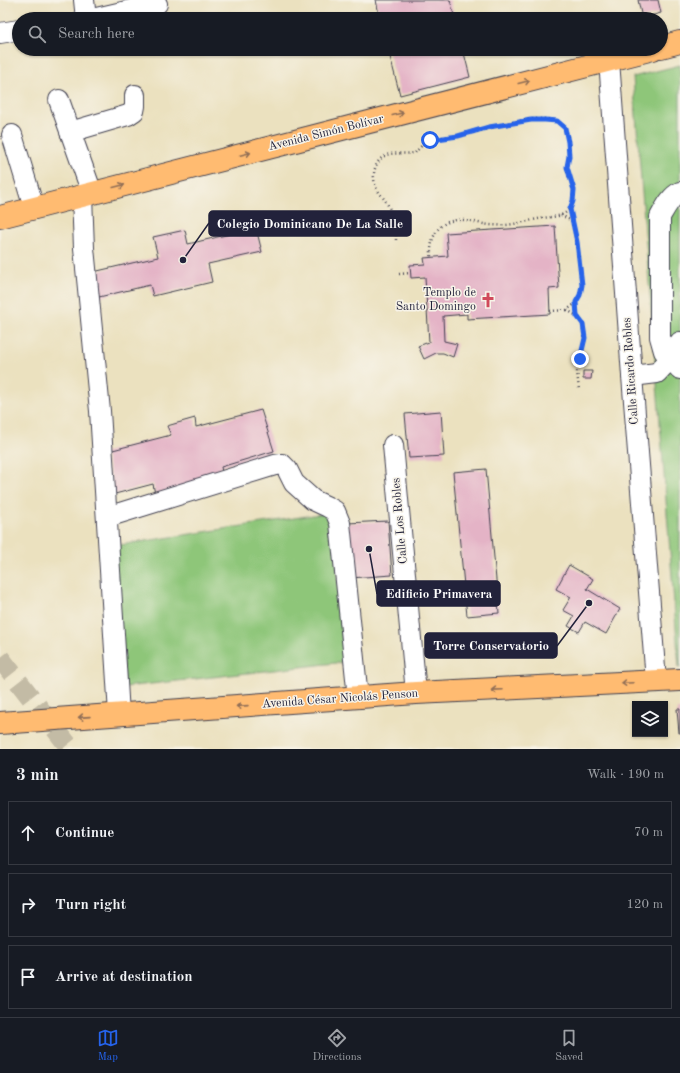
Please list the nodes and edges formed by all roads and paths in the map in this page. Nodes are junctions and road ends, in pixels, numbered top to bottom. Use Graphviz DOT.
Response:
graph roads {
  1 [pos="84,0"];
  2 [pos="157,4"];
  3 [pos="85,12"];
  4 [pos="122,12"];
  5 [pos="12,31"];
  6 [pos="0,33"];
  7 [pos="680,42"];
  8 [pos="668,45"];
  9 [pos="625,56"];
  10 [pos="609,60"];
  11 [pos="135,95"];
  12 [pos="59,100"];
  13 [pos="70,132"];
  14 [pos="12,135"];
  15 [pos="680,192"];
  16 [pos="87,195"];
  17 [pos="34,208"];
  18 [pos="570,209"];
  19 [pos="561,216"];
  20 [pos="0,217"];
  21 [pos="572,221"];
  22 [pos="396,240"];
  23 [pos="430,257"];
  24 [pos="411,273"];
  25 [pos="399,274"];
  26 [pos="576,302"];
  27 [pos="567,310"];
  28 [pos="550,311"];
  29 [pos="577,316"];
  30 [pos="677,356"];
  31 [pos="632,376"];
  32 [pos="579,390"];
  33 [pos="393,445"];
  34 [pos="107,517"];
  35 [pos="680,680"];
  36 [pos="656,681"];
  37 [pos="416,693"];
  38 [pos="358,698"];
  39 [pos="119,714"];
  40 [pos="0,723"];
  1 -- 3 [label="street"];
  2 -- 4 [label="street"];
  5 -- 6 [label="street"];
  7 -- 8 [label="main road"];
  9 -- 10 [label="main road, Avenida Simón Bolívar"];
  16 -- 10 [label="main road, Avenida Simón Bolívar, one-way"];
  10 -- 31 [label="street, Calle Ricardo Robles"];
  11 -- 13 [label="street"];
  12 -- 13 [label="street"];
  13 -- 16 [label="street"];
  14 -- 17 [label="street"];
  15 -- 30 [label="street"];
  16 -- 17 [label="main road, Avenida Simón Bolívar"];
  16 -- 34 [label="street"];
  17 -- 20 [label="main road, Avenida Simón Bolívar"];
  18 -- 19 [label="path"];
  18 -- 21 [label="path"];
  18 -- 22 [label="path"];
  19 -- 21 [label="path"];
  19 -- 23 [label="path"];
  21 -- 26 [label="path"];
  24 -- 25 [label="path"];
  26 -- 27 [label="path"];
  26 -- 29 [label="path"];
  27 -- 28 [label="path"];
  27 -- 29 [label="path"];
  29 -- 32 [label="path"];
  30 -- 31 [label="street"];
  31 -- 36 [label="street, Calle Ricardo Robles"];
  33 -- 37 [label="street, Calle Los Robles"];
  34 -- 38 [label="street"];
  34 -- 39 [label="street"];
  35 -- 36 [label="main road, Avenida César Nicolás Penson"];
  36 -- 37 [label="main road, Avenida César Nicolás Penson, one-way"];
  37 -- 38 [label="main road, Avenida César Nicolás Penson"];
  38 -- 39 [label="main road, Avenida César Nicolás Penson, one-way"];
  39 -- 40 [label="main road, Avenida César Nicolás Penson, one-way"];
}
